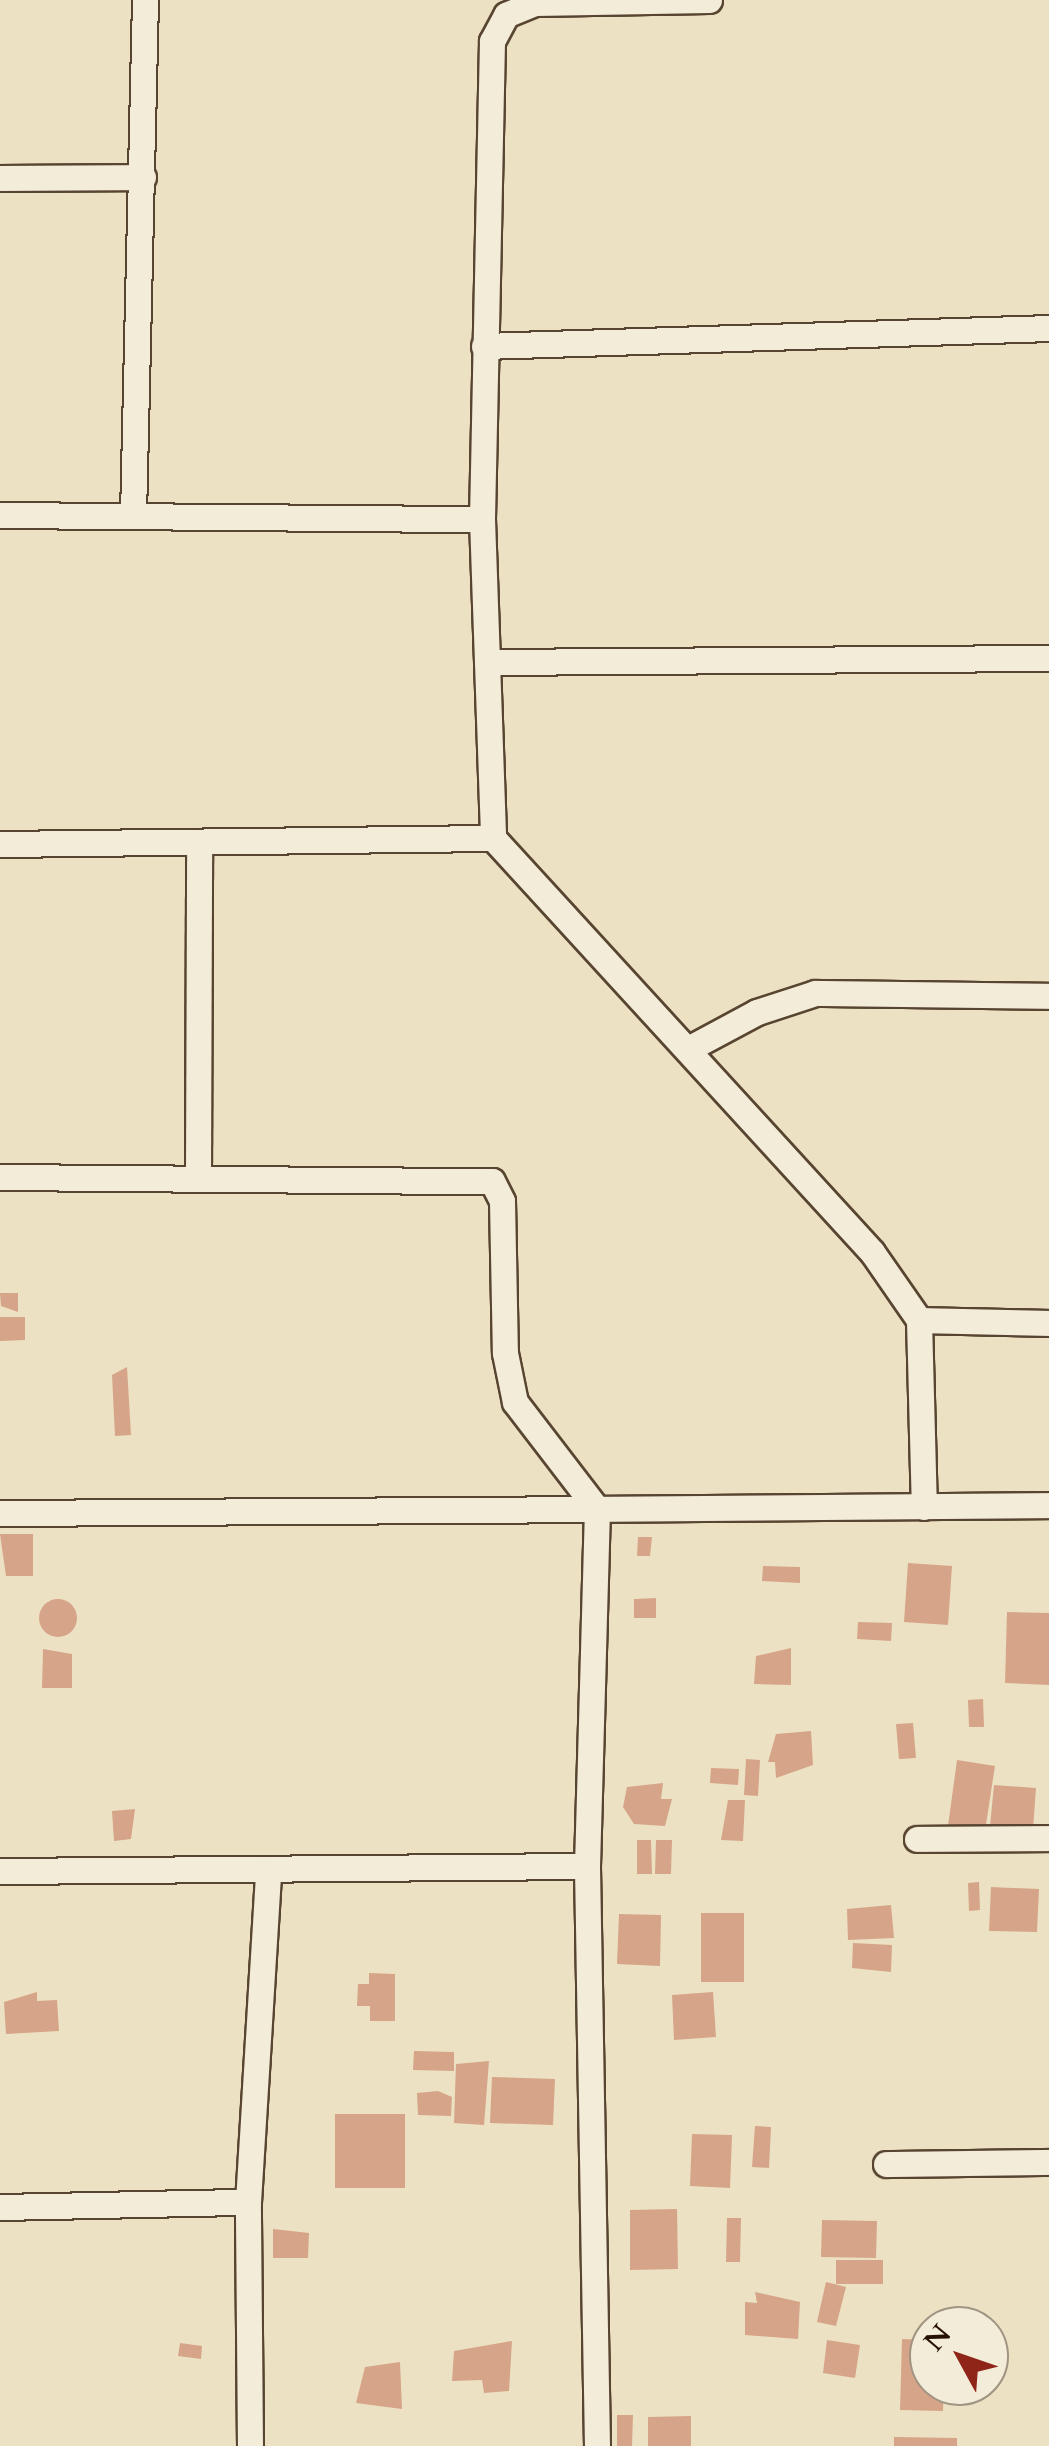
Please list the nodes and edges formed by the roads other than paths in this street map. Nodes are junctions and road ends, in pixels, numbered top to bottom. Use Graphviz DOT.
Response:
graph roads {
  1 [pos="145,0"];
  2 [pos="709,0"];
  3 [pos="144,176"];
  4 [pos="0,178"];
  5 [pos="1049,328"];
  6 [pos="484,346"];
  7 [pos="0,516"];
  8 [pos="133,516"];
  9 [pos="482,518"];
  10 [pos="1049,658"];
  11 [pos="487,662"];
  12 [pos="493,838"];
  13 [pos="200,842"];
  14 [pos="0,844"];
  15 [pos="1049,996"];
  16 [pos="688,1049"];
  17 [pos="198,1176"];
  18 [pos="0,1177"];
  19 [pos="918,1320"];
  20 [pos="1049,1324"];
  21 [pos="1049,1505"];
  22 [pos="924,1507"];
  23 [pos="597,1508"];
  24 [pos="0,1514"];
  25 [pos="1049,1838"];
  26 [pos="917,1839"];
  27 [pos="587,1866"];
  28 [pos="0,1870"];
  29 [pos="268,1874"];
  30 [pos="1049,2162"];
  31 [pos="886,2164"];
  32 [pos="248,2202"];
  33 [pos="0,2207"];
  34 [pos="250,2446"];
  35 [pos="597,2446"];
  1 -- 3 [label="street"];
  2 -- 6 [label="street"];
  3 -- 4 [label="street"];
  3 -- 8 [label="street"];
  5 -- 6 [label="street"];
  6 -- 9 [label="street"];
  7 -- 8 [label="street"];
  8 -- 9 [label="street"];
  9 -- 11 [label="street"];
  10 -- 11 [label="street"];
  11 -- 12 [label="street"];
  12 -- 13 [label="street"];
  12 -- 16 [label="street"];
  13 -- 14 [label="street"];
  13 -- 17 [label="street"];
  15 -- 16 [label="street"];
  16 -- 19 [label="street"];
  17 -- 18 [label="street"];
  17 -- 23 [label="street"];
  19 -- 20 [label="street"];
  19 -- 22 [label="street"];
  21 -- 22 [label="street"];
  22 -- 23 [label="street"];
  23 -- 24 [label="street"];
  23 -- 27 [label="street"];
  25 -- 26 [label="street"];
  27 -- 29 [label="street"];
  27 -- 35 [label="street"];
  28 -- 29 [label="street"];
  29 -- 32 [label="street"];
  30 -- 31 [label="street"];
  32 -- 33 [label="street"];
  32 -- 34 [label="street"];
}
